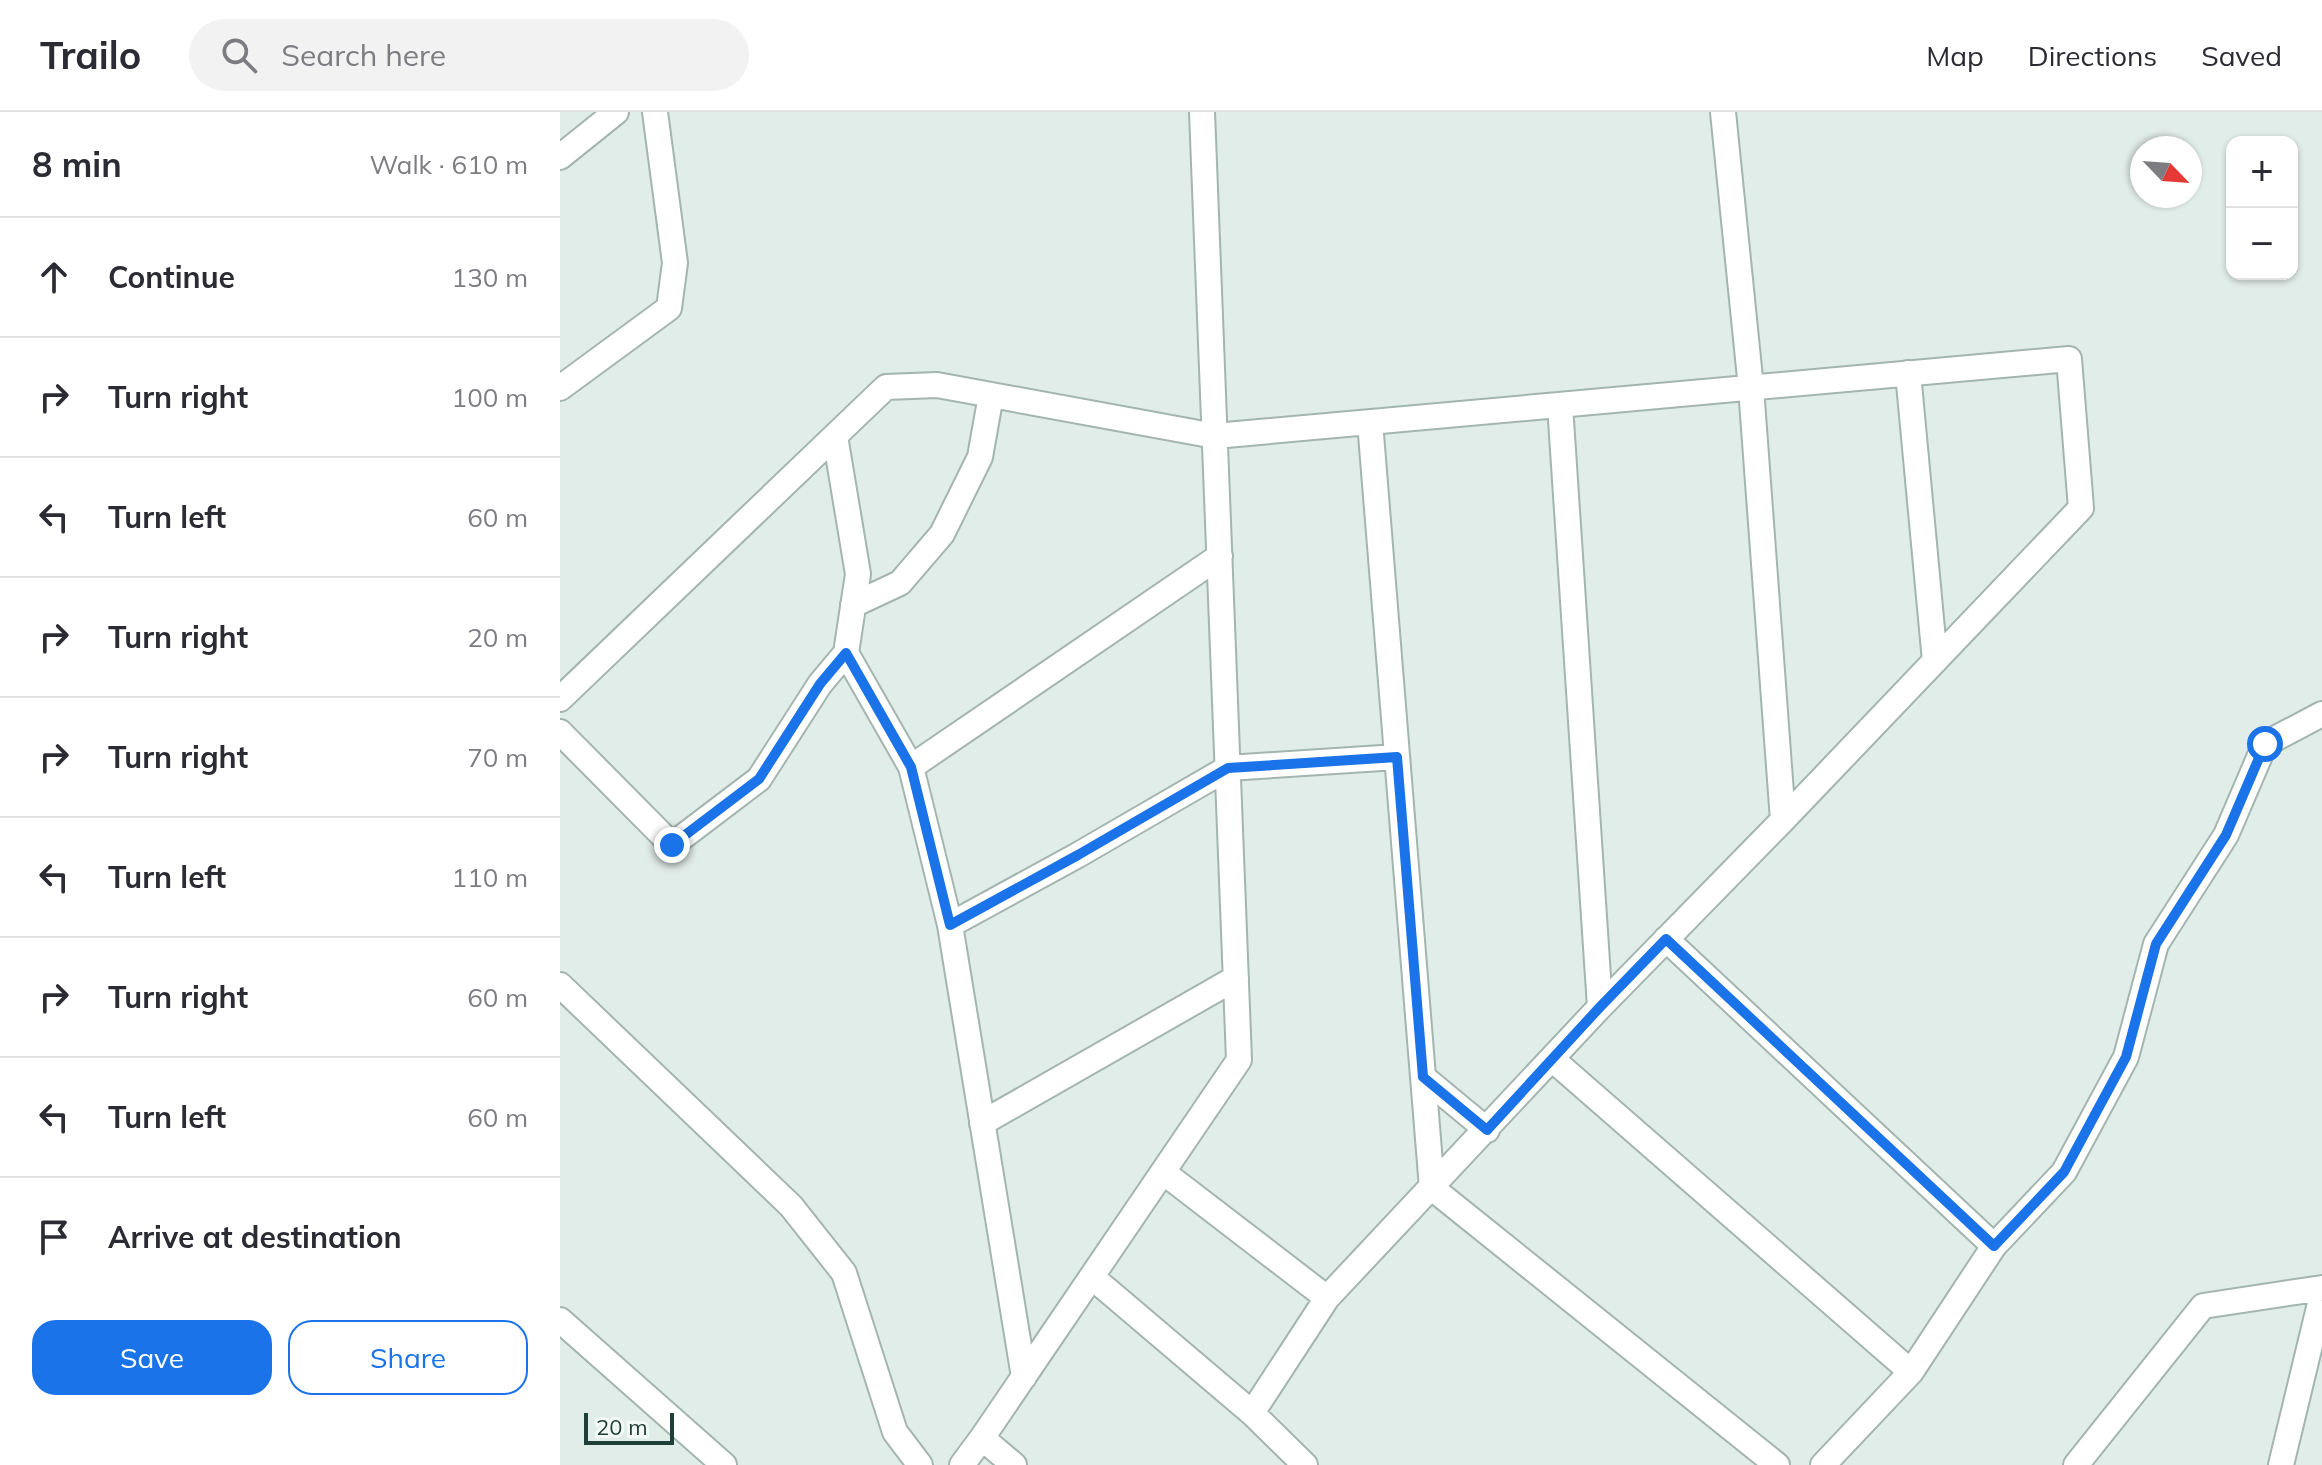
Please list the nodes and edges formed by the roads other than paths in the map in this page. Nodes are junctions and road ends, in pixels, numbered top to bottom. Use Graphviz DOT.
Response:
graph roads {
  1 [pos="616,112"];
  2 [pos="655,112"];
  3 [pos="1202,112"];
  4 [pos="1723,112"];
  5 [pos="560,157"];
  6 [pos="1908,373"];
  7 [pos="560,388"];
  8 [pos="1751,388"];
  9 [pos="991,395"];
  10 [pos="1560,405"];
  11 [pos="1370,422"];
  12 [pos="835,436"];
  13 [pos="1215,436"];
  14 [pos="1220,556"];
  15 [pos="853,605"];
  16 [pos="846,653"];
  17 [pos="1935,661"];
  18 [pos="560,699"];
  19 [pos="2322,714"];
  20 [pos="560,732"];
  21 [pos="1397,757"];
  22 [pos="911,767"];
  23 [pos="1228,768"];
  24 [pos="1783,820"];
  25 [pos="950,925"];
  26 [pos="1666,939"];
  27 [pos="1236,978"];
  28 [pos="560,985"];
  29 [pos="1600,1007"];
  30 [pos="1552,1059"];
  31 [pos="1423,1077"];
  32 [pos="982,1123"];
  33 [pos="1487,1130"];
  34 [pos="1163,1172"];
  35 [pos="1432,1188"];
  36 [pos="1994,1246"];
  37 [pos="1092,1277"];
  38 [pos="2322,1288"];
  39 [pos="2322,1295"];
  40 [pos="1327,1298"];
  41 [pos="560,1320"];
  42 [pos="1911,1372"];
  43 [pos="1024,1377"];
  44 [pos="1252,1413"];
  45 [pos="982,1438"];
  46 [pos="724,1465"];
  47 [pos="920,1465"];
  48 [pos="962,1465"];
  49 [pos="1014,1465"];
  50 [pos="1305,1465"];
  51 [pos="1777,1465"];
  52 [pos="1823,1465"];
  53 [pos="2076,1465"];
  54 [pos="2281,1465"];
  1 -- 5 [label="street"];
  2 -- 7 [label="street"];
  3 -- 13 [label="street"];
  4 -- 8 [label="street"];
  6 -- 8 [label="street"];
  6 -- 17 [label="street"];
  6 -- 17 [label="street"];
  8 -- 10 [label="street"];
  8 -- 24 [label="street"];
  9 -- 12 [label="street"];
  9 -- 13 [label="street"];
  9 -- 15 [label="street"];
  10 -- 11 [label="street"];
  10 -- 29 [label="street"];
  11 -- 13 [label="street"];
  11 -- 21 [label="street"];
  12 -- 15 [label="street"];
  12 -- 18 [label="street"];
  13 -- 14 [label="street"];
  14 -- 22 [label="street"];
  14 -- 23 [label="street"];
  15 -- 16 [label="street"];
  16 -- 20 [label="street"];
  16 -- 22 [label="street"];
  17 -- 24 [label="street"];
  19 -- 36 [label="street"];
  21 -- 23 [label="street"];
  21 -- 31 [label="street"];
  22 -- 25 [label="street"];
  23 -- 25 [label="street"];
  23 -- 27 [label="street"];
  24 -- 26 [label="street"];
  25 -- 32 [label="street"];
  26 -- 29 [label="street"];
  26 -- 36 [label="street"];
  27 -- 32 [label="street"];
  27 -- 34 [label="street"];
  28 -- 47 [label="street"];
  29 -- 30 [label="street"];
  30 -- 33 [label="street"];
  30 -- 42 [label="street"];
  31 -- 33 [label="street"];
  31 -- 35 [label="street"];
  32 -- 43 [label="street"];
  33 -- 35 [label="street"];
  34 -- 37 [label="street"];
  34 -- 40 [label="street"];
  35 -- 40 [label="street"];
  35 -- 51 [label="street"];
  36 -- 42 [label="street"];
  37 -- 43 [label="street"];
  37 -- 44 [label="street"];
  38 -- 53 [label="street"];
  39 -- 54 [label="street"];
  40 -- 44 [label="street"];
  41 -- 46 [label="street"];
  42 -- 52 [label="street"];
  43 -- 45 [label="street"];
  44 -- 50 [label="street"];
  45 -- 48 [label="street"];
  45 -- 49 [label="street"];
}
